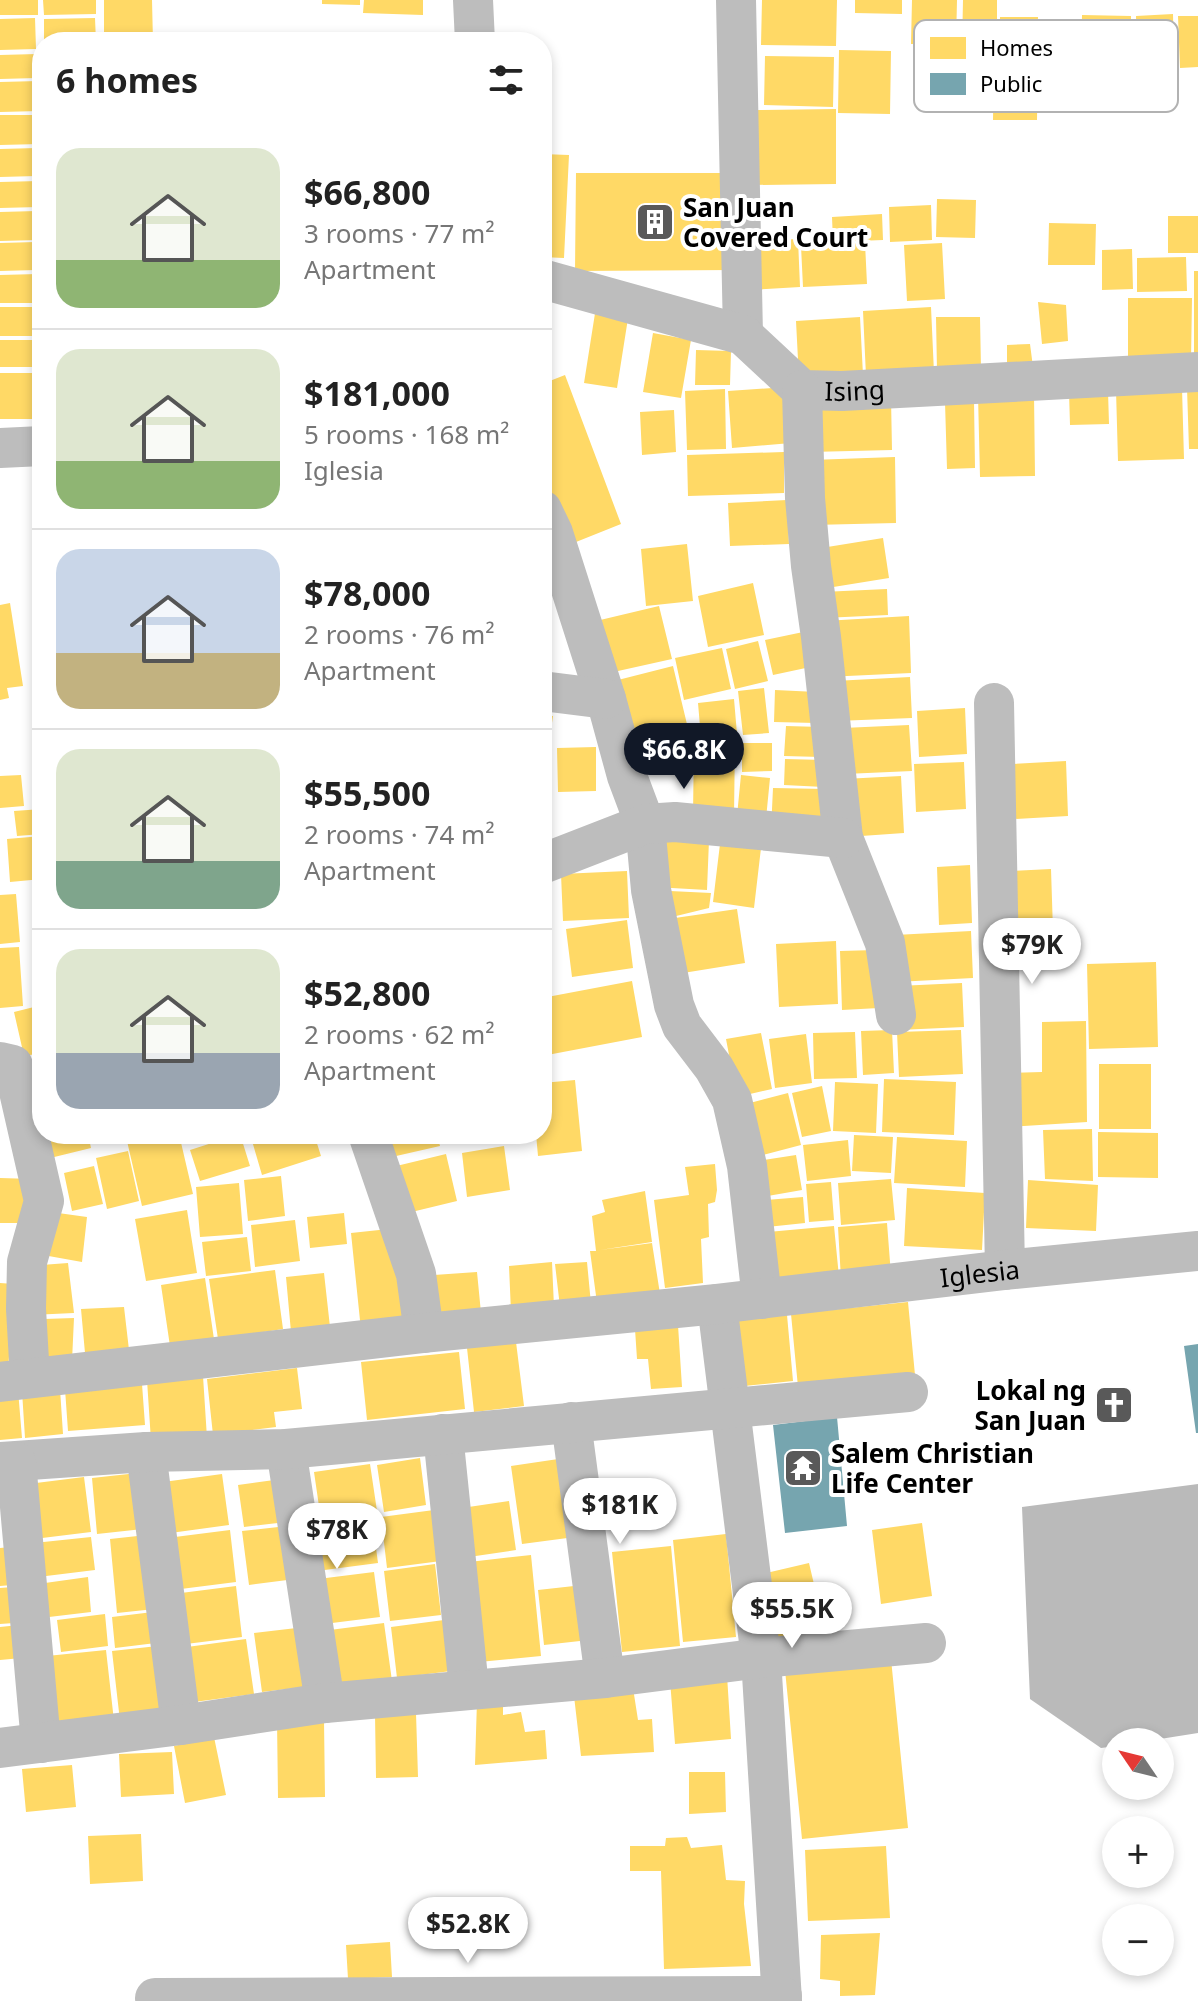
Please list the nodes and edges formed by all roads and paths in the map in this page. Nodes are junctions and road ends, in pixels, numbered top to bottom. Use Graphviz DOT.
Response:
graph roads {
  1 [pos="473,0"];
  2 [pos="736,0"];
  3 [pos="475,32"];
  4 [pos="552,282"];
  5 [pos="743,335"];
  6 [pos="1198,372"];
  7 [pos="802,390"];
  8 [pos="32,446"];
  9 [pos="0,448"];
  10 [pos="552,531"];
  11 [pos="552,692"];
  12 [pos="606,699"];
  13 [pos="994,703"];
  14 [pos="645,824"];
  15 [pos="843,838"];
  16 [pos="552,860"];
  17 [pos="896,1015"];
  18 [pos="18,1061"];
  19 [pos="32,1136"];
  20 [pos="33,1144"];
  21 [pos="371,1144"];
  22 [pos="1198,1251"];
  23 [pos="1005,1270"];
  24 [pos="762,1299"];
  25 [pos="717,1304"];
  26 [pos="424,1333"];
  27 [pos="15,1380"];
  28 [pos="908,1392"];
  29 [pos="730,1408"];
  30 [pos="571,1422"];
  31 [pos="443,1434"];
  32 [pos="286,1449"];
  33 [pos="146,1452"];
  34 [pos="8,1462"];
  35 [pos="926,1643"];
  36 [pos="761,1658"];
  37 [pos="605,1678"];
  38 [pos="469,1688"];
  39 [pos="325,1703"];
  40 [pos="181,1725"];
  41 [pos="41,1743"];
  42 [pos="0,1748"];
  43 [pos="155,1998"];
  44 [pos="782,1998"];
  1 -- 3 [label="street"];
  2 -- 5 [label="street"];
  4 -- 5 [label="street, Ising"];
  5 -- 7 [label="street, Ising"];
  6 -- 7 [label="street, Ising"];
  7 -- 15 [label="street"];
  8 -- 9 [label="street"];
  10 -- 12 [label="street"];
  11 -- 12 [label="street"];
  12 -- 14 [label="street"];
  13 -- 23 [label="street"];
  14 -- 15 [label="street"];
  14 -- 16 [label="street"];
  14 -- 24 [label="street"];
  15 -- 17 [label="street"];
  18 -- 19 [label="street"];
  20 -- 27 [label="street"];
  21 -- 26 [label="street"];
  22 -- 23 [label="street, Iglesia"];
  23 -- 24 [label="street, Iglesia"];
  24 -- 25 [label="street, Iglesia"];
  25 -- 26 [label="street, Iglesia"];
  25 -- 29 [label="street"];
  26 -- 27 [label="street, Iglesia"];
  28 -- 29 [label="street"];
  29 -- 30 [label="street"];
  29 -- 36 [label="street"];
  30 -- 31 [label="street"];
  30 -- 37 [label="street"];
  31 -- 32 [label="street"];
  31 -- 38 [label="street"];
  32 -- 33 [label="street"];
  32 -- 39 [label="street"];
  33 -- 34 [label="street"];
  33 -- 40 [label="street"];
  34 -- 41 [label="street"];
  35 -- 36 [label="street"];
  36 -- 37 [label="street"];
  36 -- 44 [label="street"];
  37 -- 38 [label="street"];
  38 -- 39 [label="street"];
  39 -- 40 [label="street"];
  40 -- 41 [label="street"];
  41 -- 42 [label="street"];
  43 -- 44 [label="street"];
}
